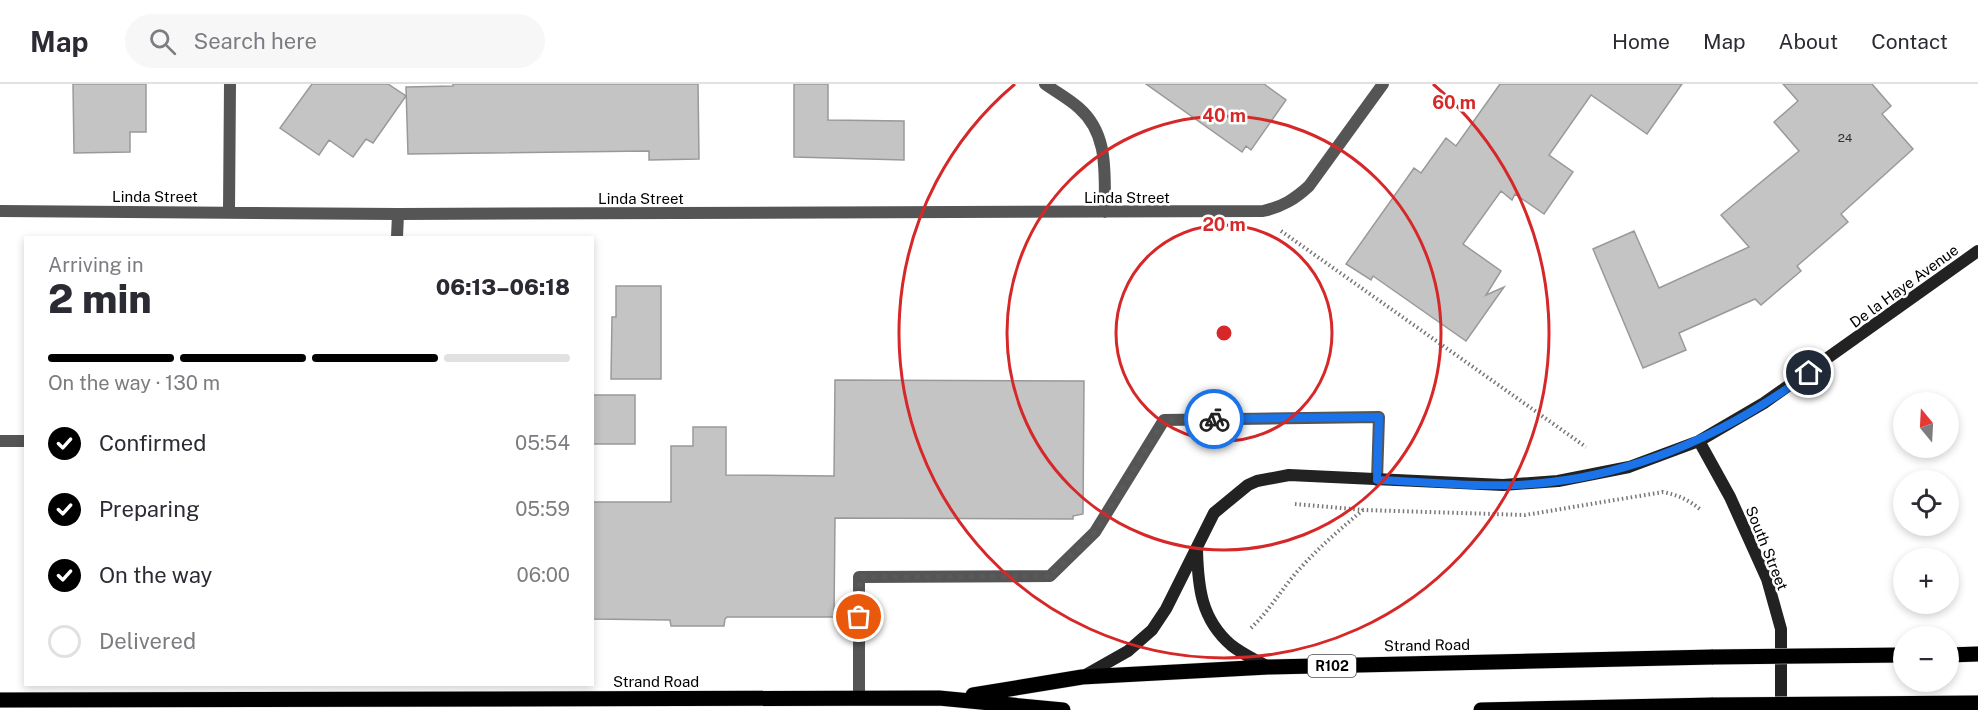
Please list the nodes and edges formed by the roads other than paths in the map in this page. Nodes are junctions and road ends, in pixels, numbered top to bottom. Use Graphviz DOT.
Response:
graph roads {
  1 [pos="230,84"];
  2 [pos="1045,84"];
  3 [pos="1383,84"];
  4 [pos="0,211"];
  5 [pos="230,212"];
  6 [pos="1105,212"];
  7 [pos="398,214"];
  8 [pos="398,236"];
  9 [pos="1978,251"];
  10 [pos="0,441"];
  11 [pos="24,441"];
  12 [pos="1699,441"];
  13 [pos="1377,480"];
  14 [pos="1197,549"];
  15 [pos="1978,654"];
  16 [pos="1893,655"];
  17 [pos="1959,655"];
  18 [pos="1268,667"];
  19 [pos="1082,677"];
  20 [pos="859,698"];
  21 [pos="0,700"];
  22 [pos="944,702"];
  23 [pos="1978,703"];
  24 [pos="1063,710"];
  25 [pos="1481,710"];
  26 [pos="1781,710"];
  1 -- 5 [label="street"];
  2 -- 6 [label="street"];
  3 -- 6 [label="street, Linda Street"];
  4 -- 5 [label="street, Linda Street"];
  5 -- 7 [label="street, Linda Street"];
  6 -- 7 [label="street, Linda Street"];
  7 -- 8 [label="street"];
  9 -- 12 [label="street, De la Haye Avenue"];
  10 -- 11 [label="street"];
  12 -- 13 [label="street, De la Haye Avenue"];
  12 -- 26 [label="street, South Street"];
  13 -- 14 [label="street, De la Haye Avenue"];
  13 -- 20 [label="street"];
  14 -- 18 [label="street, De la Haye Avenue"];
  14 -- 19 [label="street, De la Haye Avenue"];
  15 -- 17 [label="main road"];
  16 -- 18 [label="main road, Strand Road / R102, bridge"];
  18 -- 19 [label="main road, Strand Road / R102"];
  19 -- 22 [label="main road, Strand Road / R102"];
  20 -- 21 [label="main road, Strand Road / R102"];
  20 -- 22 [label="main road, Strand Road / R102"];
  22 -- 24 [label="main road, Strand Road / R102"];
  23 -- 25 [label="main road, bridge"];
}
